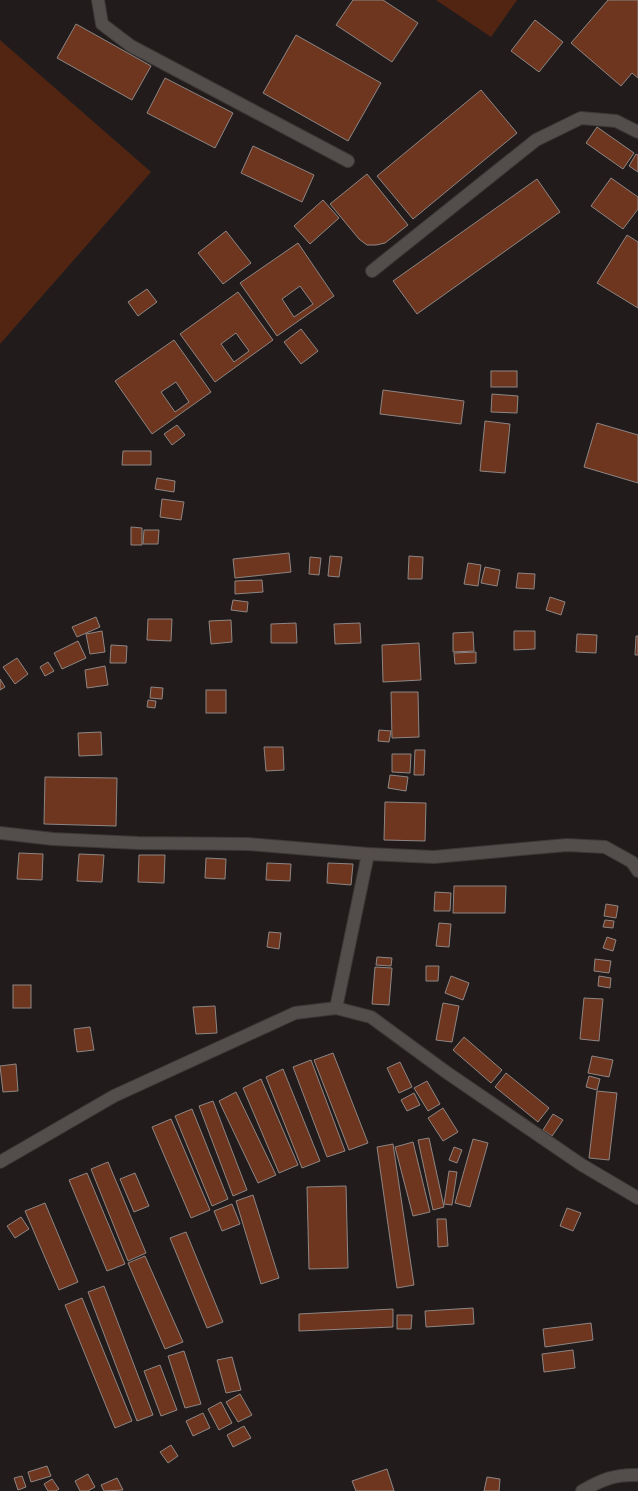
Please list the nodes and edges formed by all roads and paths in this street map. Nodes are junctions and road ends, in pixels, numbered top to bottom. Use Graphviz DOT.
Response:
graph roads {
  1 [pos="98,0"];
  2 [pos="638,132"];
  3 [pos="348,161"];
  4 [pos="372,271"];
  5 [pos="0,833"];
  6 [pos="368,854"];
  7 [pos="638,871"];
  8 [pos="336,1008"];
  9 [pos="0,1162"];
  10 [pos="638,1198"];
  11 [pos="638,1475"];
  12 [pos="582,1491"];
  1 -- 3 [label="street"];
  2 -- 4 [label="street"];
  5 -- 6 [label="street"];
  6 -- 7 [label="street"];
  6 -- 8 [label="street"];
  8 -- 9 [label="street"];
  8 -- 10 [label="street"];
  11 -- 12 [label="street"];
}
